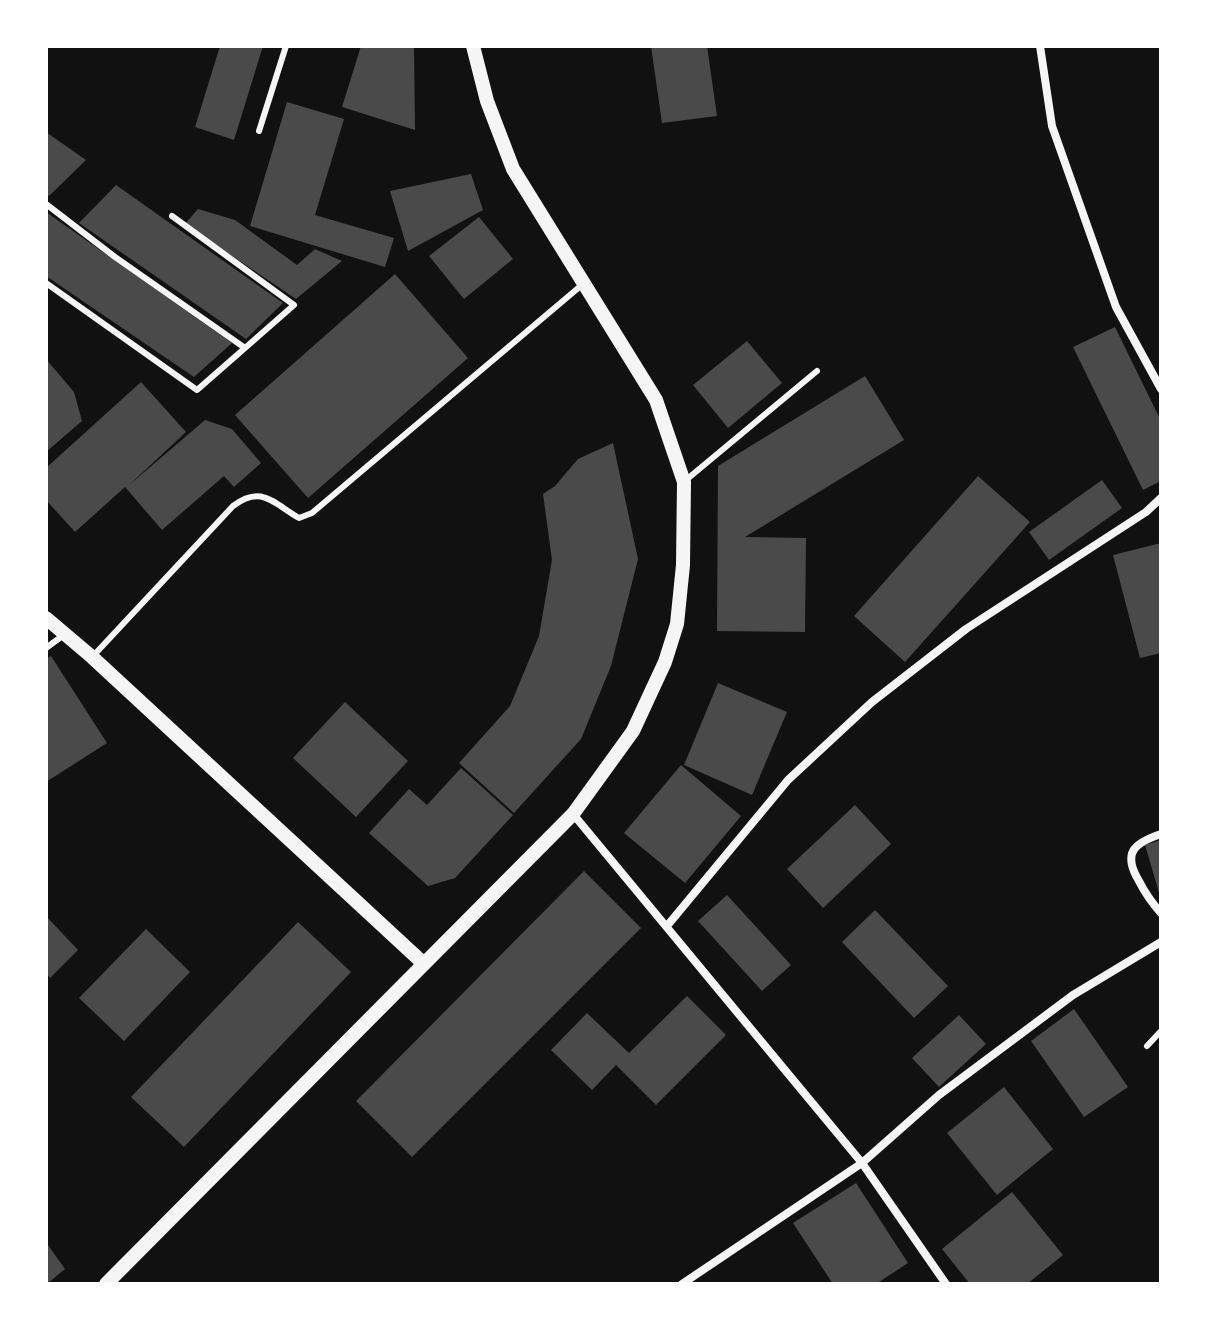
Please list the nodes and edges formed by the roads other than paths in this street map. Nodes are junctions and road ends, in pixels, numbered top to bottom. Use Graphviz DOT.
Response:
graph roads {
  1 [pos="286,46"];
  2 [pos="473,46"];
  3 [pos="1040,46"];
  4 [pos="259,131"];
  5 [pos="46,204"];
  6 [pos="172,216"];
  7 [pos="46,283"];
  8 [pos="583,284"];
  9 [pos="245,348"];
  10 [pos="817,371"];
  11 [pos="1161,389"];
  12 [pos="684,482"];
  13 [pos="1161,498"];
  14 [pos="46,618"];
  15 [pos="65,634"];
  16 [pos="46,648"];
  17 [pos="92,657"];
  18 [pos="573,814"];
  19 [pos="1161,834"];
  20 [pos="1161,913"];
  21 [pos="667,926"];
  22 [pos="1161,942"];
  23 [pos="423,963"];
  24 [pos="1161,1031"];
  25 [pos="1147,1046"];
  26 [pos="862,1163"];
  27 [pos="106,1284"];
  28 [pos="682,1284"];
  29 [pos="946,1284"];
  1 -- 4 [label="lane"];
  2 -- 8 [label="street"];
  3 -- 11 [label="street"];
  5 -- 9 [label="lane"];
  6 -- 9 [label="lane"];
  7 -- 9 [label="lane"];
  8 -- 12 [label="street"];
  8 -- 17 [label="lane"];
  10 -- 12 [label="lane"];
  12 -- 18 [label="street"];
  13 -- 21 [label="street"];
  14 -- 15 [label="street"];
  15 -- 16 [label="lane"];
  15 -- 17 [label="street"];
  17 -- 23 [label="street"];
  18 -- 21 [label="street"];
  18 -- 23 [label="street"];
  19 -- 20 [label="street"];
  21 -- 26 [label="street"];
  22 -- 26 [label="street"];
  23 -- 27 [label="street"];
  24 -- 25 [label="lane"];
  26 -- 28 [label="street"];
  26 -- 29 [label="street"];
}
